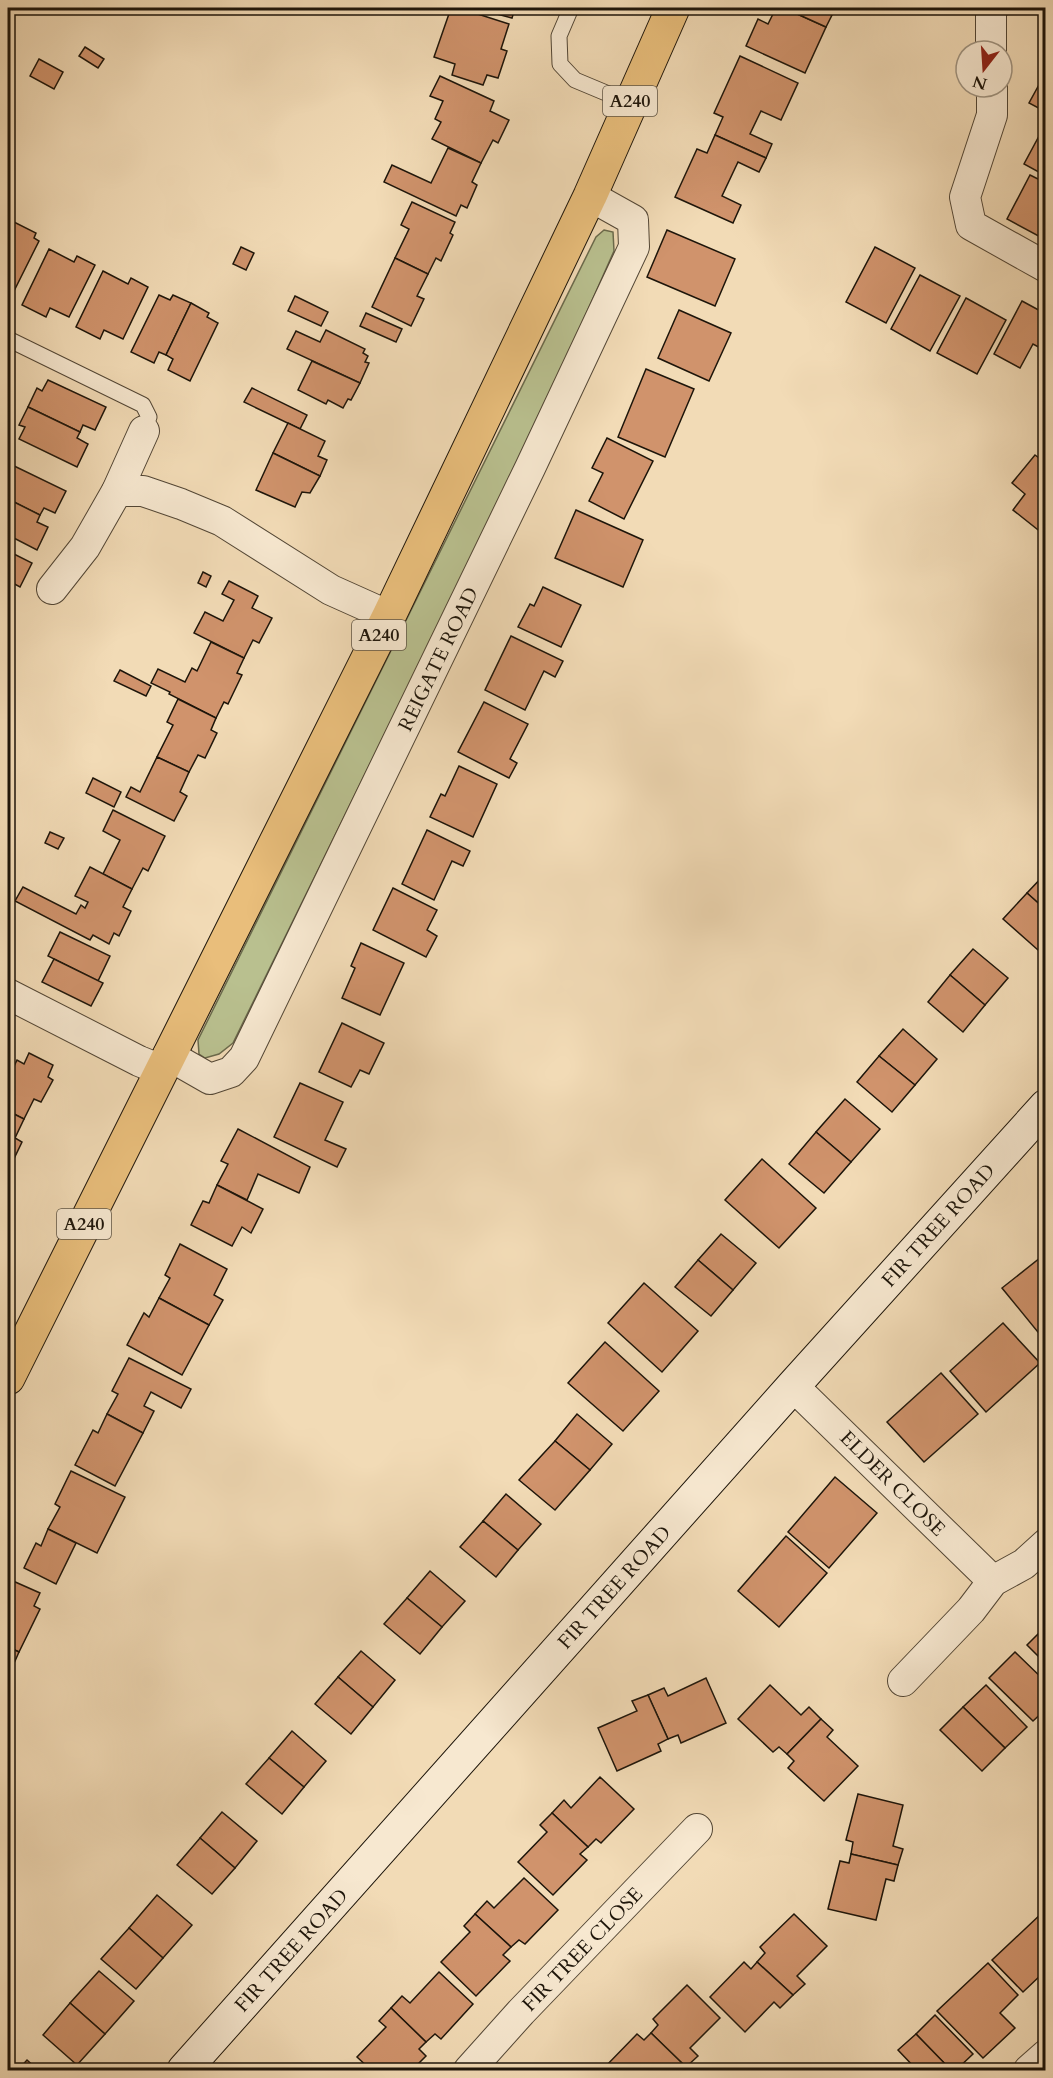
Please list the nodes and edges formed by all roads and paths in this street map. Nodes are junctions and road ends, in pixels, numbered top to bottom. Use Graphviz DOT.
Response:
graph roads {
  1 [pos="572,8"];
  2 [pos="673,8"];
  3 [pos="993,8"];
  4 [pos="991,39"];
  5 [pos="992,99"];
  6 [pos="630,103"];
  7 [pos="590,196"];
  8 [pos="1046,267"];
  9 [pos="8,339"];
  10 [pos="144,431"];
  11 [pos="117,491"];
  12 [pos="52,589"];
  13 [pos="389,616"];
  14 [pos="8,994"];
  15 [pos="165,1062"];
  16 [pos="1046,1106"];
  17 [pos="8,1378"];
  18 [pos="793,1386"];
  19 [pos="1046,1544"];
  20 [pos="993,1581"];
  21 [pos="903,1681"];
  22 [pos="697,1830"];
  23 [pos="1046,2055"];
  24 [pos="184,2070"];
  25 [pos="469,2070"];
  26 [pos="1029,2070"];
  1 -- 6 [label="lane"];
  2 -- 6 [label="highway, A240"];
  3 -- 4 [label="street"];
  5 -- 8 [label="street"];
  6 -- 7 [label="highway, A240"];
  7 -- 13 [label="highway, A240"];
  7 -- 15 [label="street, REIGATE ROAD"];
  9 -- 10 [label="lane"];
  10 -- 11 [label="street"];
  11 -- 12 [label="street"];
  11 -- 13 [label="street"];
  13 -- 15 [label="highway, A240"];
  14 -- 15 [label="street"];
  15 -- 17 [label="highway, A240"];
  16 -- 18 [label="main road, FIR TREE ROAD"];
  18 -- 20 [label="street, ELDER CLOSE"];
  18 -- 24 [label="main road, FIR TREE ROAD"];
  19 -- 20 [label="street"];
  20 -- 21 [label="street"];
  22 -- 25 [label="street, FIR TREE CLOSE"];
  23 -- 26 [label="street"];
}
